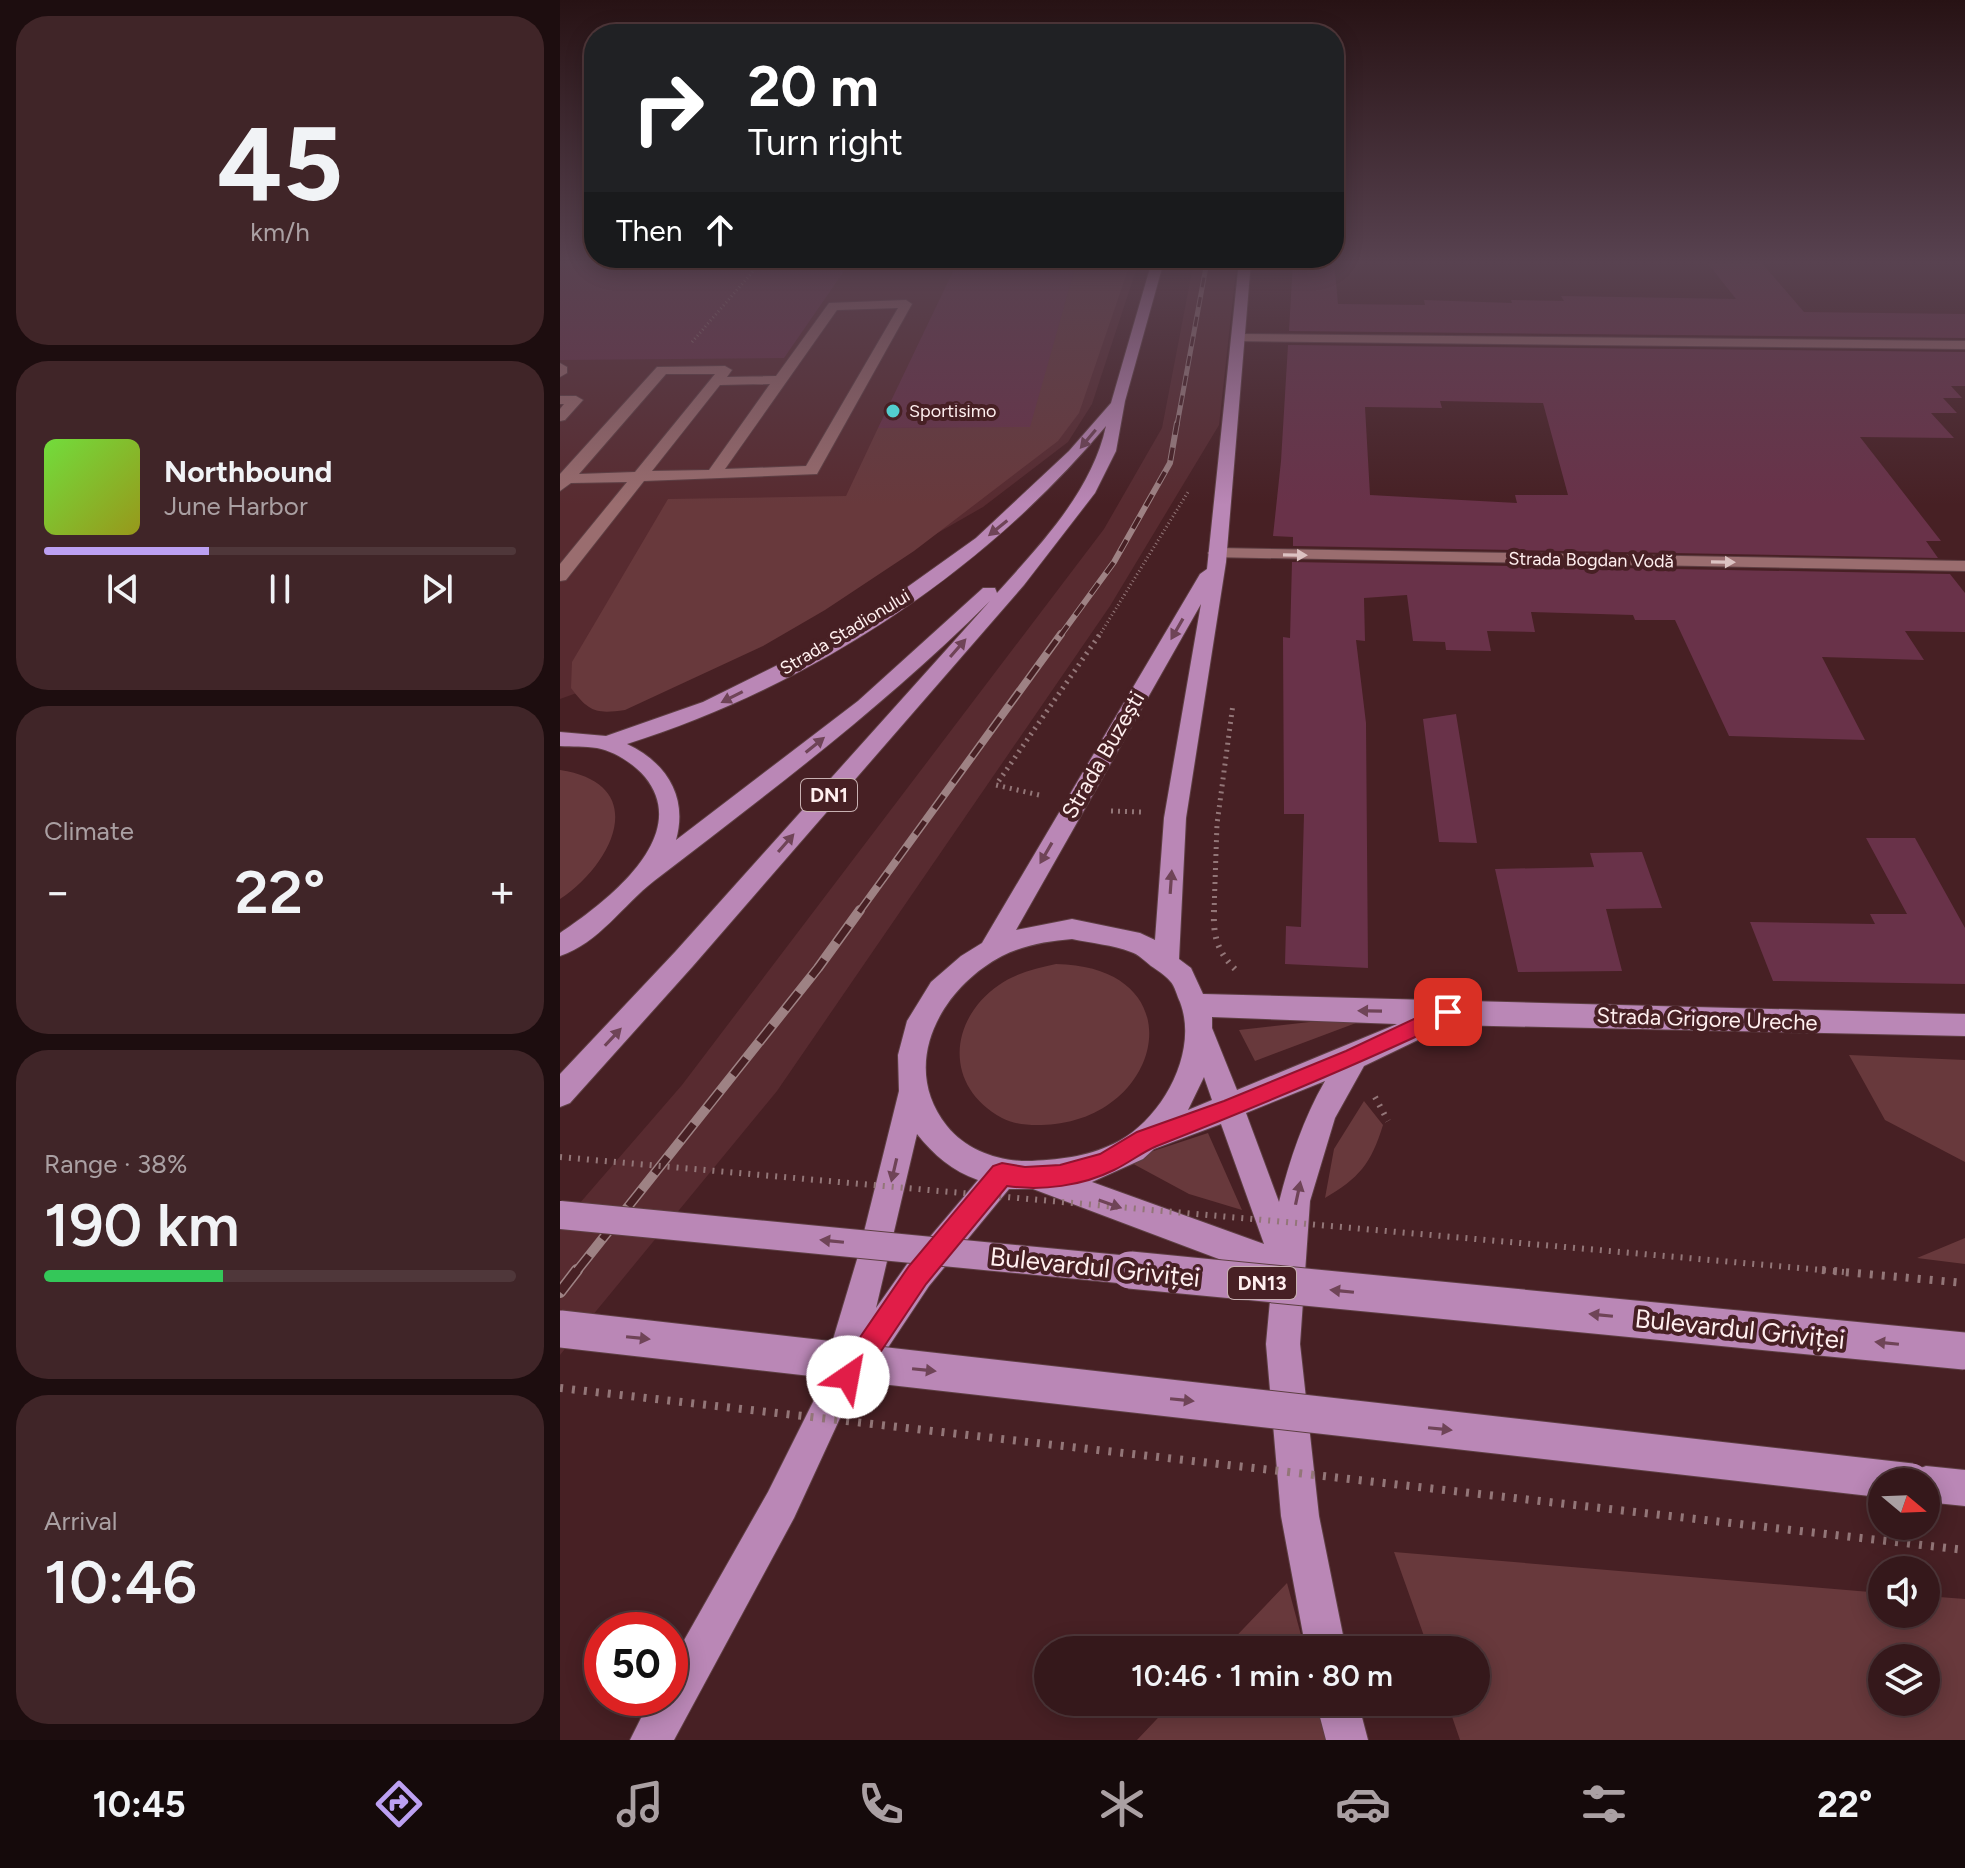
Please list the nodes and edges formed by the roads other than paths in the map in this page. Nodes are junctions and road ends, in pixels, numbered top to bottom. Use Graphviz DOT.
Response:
graph roads {
  1 [pos="807,342"];
  2 [pos="884,342"];
  3 [pos="1135,342"];
  4 [pos="1239,342"];
  5 [pos="1675,342"];
  6 [pos="1965,345"];
  7 [pos="780,380"];
  8 [pos="715,381"];
  9 [pos="560,400"];
  10 [pos="1118,401"];
  11 [pos="560,417"];
  12 [pos="714,474"];
  13 [pos="639,477"];
  14 [pos="562,481"];
  15 [pos="1089,490"];
  16 [pos="1217,557"];
  17 [pos="1965,566"];
  18 [pos="560,576"];
  19 [pos="560,739"];
  20 [pos="607,743"];
  21 [pos="642,878"];
  22 [pos="560,946"];
  23 [pos="992,949"];
  24 [pos="1166,960"];
  25 [pos="1448,1012"];
  26 [pos="1199,1018"];
  27 [pos="1965,1025"];
  28 [pos="1354,1057"];
  29 [pos="560,1094"];
  30 [pos="912,1094"];
  31 [pos="1229,1109"];
  32 [pos="1145,1140"];
  33 [pos="1002,1174"];
  34 [pos="1036,1178"];
  35 [pos="560,1215"];
  36 [pos="1289,1270"];
  37 [pos="560,1329"];
  38 [pos="1965,1351"];
  39 [pos="832,1401"];
  40 [pos="1868,1477"];
  41 [pos="1940,1485"];
  42 [pos="1965,1488"];
  43 [pos="1323,1636"];
  44 [pos="1341,1716"];
  45 [pos="651,1740"];
  46 [pos="1347,1740"];
  1 -- 7 [label="street"];
  2 -- 12 [label="street"];
  3 -- 10 [label="main road, DN1"];
  4 -- 16 [label="main road, Strada Buzești"];
  5 -- 6 [label="street"];
  7 -- 8 [label="street"];
  7 -- 12 [label="street"];
  8 -- 13 [label="street"];
  8 -- 14 [label="street"];
  9 -- 11 [label="street"];
  10 -- 15 [label="main road, DN1"];
  10 -- 20 [label="main road, Strada Stadionului / DN1, one-way"];
  12 -- 13 [label="street"];
  13 -- 14 [label="street"];
  13 -- 18 [label="street"];
  21 -- 15 [label="main road, one-way"];
  29 -- 15 [label="main road, DN1, one-way"];
  16 -- 17 [label="street, Strada Bogdan Vodă, one-way"];
  16 -- 23 [label="main road, Strada Buzești, one-way"];
  24 -- 16 [label="main road, Strada Buzești, one-way"];
  19 -- 20 [label="main road"];
  20 -- 21 [label="main road"];
  21 -- 22 [label="main road"];
  23 -- 24 [label="main road"];
  23 -- 30 [label="main road"];
  24 -- 26 [label="main road"];
  25 -- 26 [label="main road, Strada Grigore Ureche, one-way"];
  25 -- 27 [label="main road, Strada Grigore Ureche"];
  25 -- 28 [label="main road, Strada Grigore Ureche"];
  26 -- 31 [label="main road"];
  26 -- 32 [label="main road"];
  28 -- 31 [label="main road, Strada Grigore Ureche"];
  36 -- 28 [label="main road, one-way"];
  30 -- 33 [label="main road"];
  30 -- 39 [label="main road, one-way"];
  31 -- 32 [label="main road, Strada Grigore Ureche"];
  31 -- 36 [label="main road"];
  32 -- 34 [label="main road"];
  33 -- 34 [label="main road"];
  33 -- 39 [label="main road"];
  34 -- 36 [label="main road, one-way"];
  38 -- 35 [label="main road, Bulevardul Griviței / DN13, one-way, bridge"];
  36 -- 43 [label="main road"];
  37 -- 40 [label="main road, one-way, bridge"];
  39 -- 45 [label="main road"];
  41 -- 42 [label="main road"];
  44 -- 46 [label="main road"];
}
